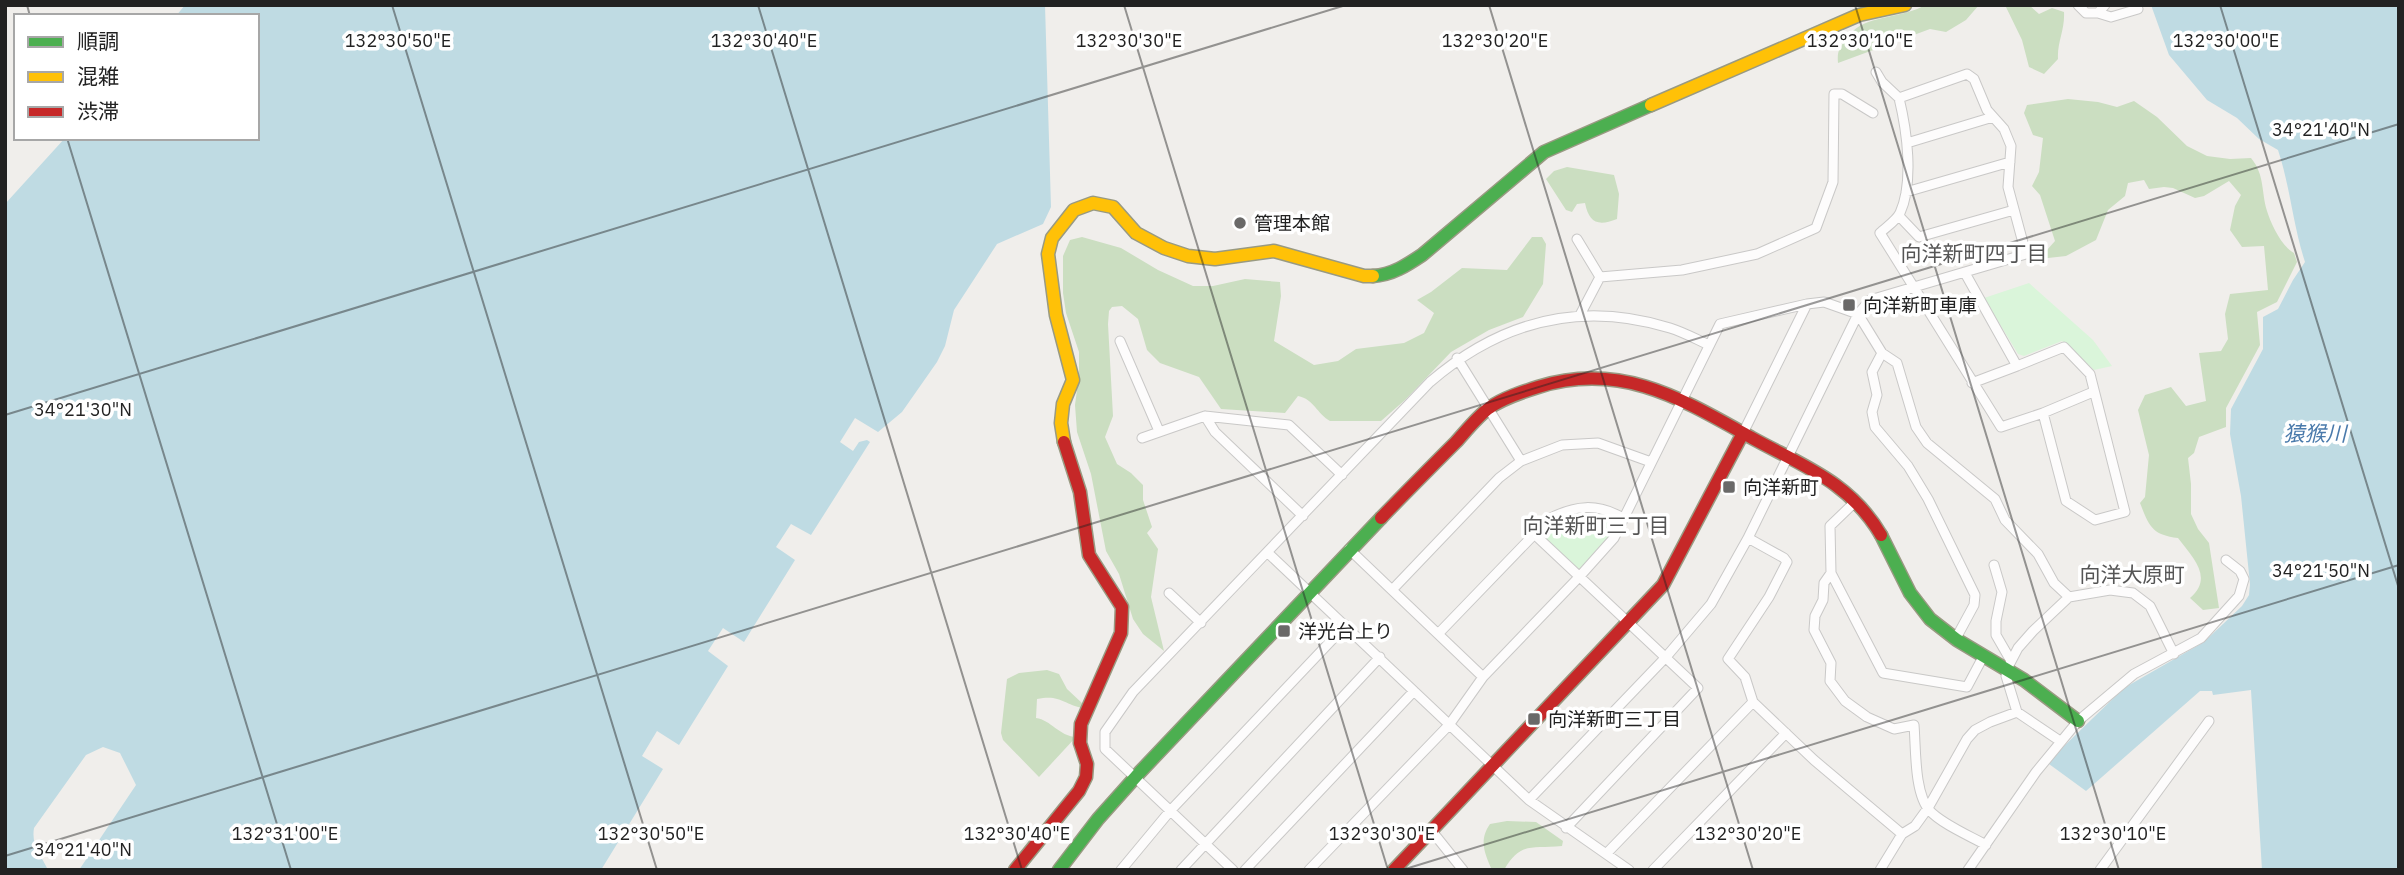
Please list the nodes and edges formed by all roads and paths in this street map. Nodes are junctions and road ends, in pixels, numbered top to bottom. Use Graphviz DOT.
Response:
graph roads {
  1 [pos="1905,5"];
  2 [pos="2078,5"];
  3 [pos="2102,9"];
  4 [pos="2138,9"];
  5 [pos="1876,72"];
  6 [pos="1899,98"];
  7 [pos="1872,113"];
  8 [pos="1993,117"];
  9 [pos="1907,143"];
  10 [pos="2011,162"];
  11 [pos="1906,192"];
  12 [pos="2014,210"];
  13 [pos="1899,216"];
  14 [pos="1577,239"];
  15 [pos="1965,273"];
  16 [pos="1600,277"];
  17 [pos="1913,287"];
  18 [pos="1807,304"];
  19 [pos="1858,314"];
  20 [pos="1580,315"];
  21 [pos="1120,341"];
  22 [pos="1709,345"];
  23 [pos="1882,353"];
  24 [pos="1457,358"];
  25 [pos="2017,366"];
  26 [pos="1972,383"];
  27 [pos="2093,392"];
  28 [pos="1681,401"];
  29 [pos="1489,408"];
  30 [pos="2043,413"];
  31 [pos="1205,416"];
  32 [pos="1159,431"];
  33 [pos="1743,433"];
  34 [pos="1142,438"];
  35 [pos="1787,457"];
  36 [pos="1521,461"];
  37 [pos="1651,462"];
  38 [pos="1342,475"];
  39 [pos="1856,501"];
  40 [pos="1303,516"];
  41 [pos="1623,517"];
  42 [pos="1533,533"];
  43 [pos="1748,538"];
  44 [pos="1349,549"];
  45 [pos="1268,553"];
  46 [pos="2226,560"];
  47 [pos="1994,565"];
  48 [pos="1831,573"];
  49 [pos="1580,576"];
  50 [pos="1392,590"];
  51 [pos="1310,592"];
  52 [pos="1169,593"];
  53 [pos="2069,597"];
  54 [pos="1629,622"];
  55 [pos="1201,623"];
  56 [pos="1346,625"];
  57 [pos="1438,634"];
  58 [pos="1955,640"];
  59 [pos="2174,654"];
  60 [pos="1983,656"];
  61 [pos="1380,657"];
  62 [pos="1666,657"];
  63 [pos="2009,665"];
  64 [pos="1483,677"];
  65 [pos="1415,691"];
  66 [pos="1753,702"];
  67 [pos="2017,712"];
  68 [pos="2078,721"];
  69 [pos="2208,721"];
  70 [pos="1449,725"];
  71 [pos="1786,733"];
  72 [pos="2060,741"];
  73 [pos="1493,766"];
  74 [pos="1135,776"];
  75 [pos="1529,800"];
  76 [pos="1928,808"];
  77 [pos="1170,811"];
  78 [pos="1566,828"];
  79 [pos="1431,830"];
  80 [pos="1902,834"];
  81 [pos="1205,843"];
  82 [pos="1986,845"];
  83 [pos="1606,853"];
  84 [pos="1015,870"];
  85 [pos="1059,870"];
  86 [pos="1121,870"];
  87 [pos="1181,870"];
  88 [pos="1233,870"];
  89 [pos="1245,870"];
  90 [pos="1309,870"];
  91 [pos="1394,870"];
  92 [pos="1463,870"];
  93 [pos="1629,870"];
  94 [pos="1653,870"];
  95 [pos="1880,870"];
  96 [pos="1968,870"];
  97 [pos="2100,870"];
  1 -- 84 [label="street"];
  2 -- 3 [label="street"];
  3 -- 4 [label="street"];
  5 -- 6 [label="street"];
  6 -- 8 [label="street"];
  6 -- 9 [label="street"];
  7 -- 16 [label="street"];
  8 -- 9 [label="street"];
  8 -- 10 [label="street"];
  9 -- 11 [label="street"];
  10 -- 11 [label="street"];
  10 -- 12 [label="street"];
  11 -- 13 [label="street"];
  12 -- 13 [label="street"];
  12 -- 15 [label="street"];
  13 -- 17 [label="street"];
  14 -- 16 [label="street"];
  15 -- 17 [label="street"];
  15 -- 25 [label="street"];
  16 -- 20 [label="street"];
  17 -- 19 [label="street"];
  17 -- 26 [label="street"];
  18 -- 19 [label="street"];
  18 -- 22 [label="street"];
  18 -- 33 [label="street"];
  19 -- 23 [label="street"];
  19 -- 35 [label="street"];
  20 -- 22 [label="street"];
  20 -- 24 [label="street"];
  21 -- 32 [label="street"];
  22 -- 28 [label="street"];
  23 -- 53 [label="street"];
  23 -- 58 [label="street"];
  24 -- 29 [label="street"];
  24 -- 38 [label="street"];
  25 -- 26 [label="street"];
  25 -- 27 [label="street"];
  26 -- 30 [label="street"];
  27 -- 30 [label="street"];
  27 -- 30 [label="street"];
  28 -- 29 [label="street"];
  28 -- 33 [label="street"];
  28 -- 37 [label="street"];
  29 -- 36 [label="street"];
  29 -- 44 [label="street"];
  31 -- 32 [label="street"];
  31 -- 38 [label="street"];
  31 -- 40 [label="street"];
  32 -- 34 [label="street"];
  33 -- 35 [label="street"];
  33 -- 54 [label="street"];
  35 -- 39 [label="street"];
  35 -- 43 [label="street"];
  36 -- 37 [label="street"];
  36 -- 50 [label="street"];
  37 -- 41 [label="street"];
  38 -- 40 [label="street"];
  39 -- 48 [label="street"];
  39 -- 58 [label="street"];
  40 -- 45 [label="street"];
  41 -- 42 [label="street"];
  41 -- 49 [label="street"];
  42 -- 49 [label="street"];
  42 -- 57 [label="street"];
  43 -- 62 [label="street"];
  43 -- 66 [label="street"];
  44 -- 50 [label="street"];
  44 -- 51 [label="street"];
  45 -- 51 [label="street"];
  45 -- 55 [label="street"];
  46 -- 59 [label="street"];
  47 -- 63 [label="street"];
  48 -- 60 [label="street"];
  48 -- 76 [label="street"];
  49 -- 54 [label="street"];
  49 -- 64 [label="street"];
  50 -- 57 [label="street"];
  51 -- 56 [label="street"];
  51 -- 74 [label="street"];
  52 -- 55 [label="street"];
  53 -- 59 [label="street"];
  53 -- 63 [label="street"];
  54 -- 62 [label="street"];
  54 -- 73 [label="street"];
  55 -- 74 [label="street"];
  56 -- 61 [label="street"];
  56 -- 77 [label="street"];
  57 -- 64 [label="street"];
  58 -- 60 [label="street"];
  59 -- 68 [label="street"];
  60 -- 63 [label="street"];
  61 -- 65 [label="street"];
  61 -- 81 [label="street"];
  62 -- 75 [label="street"];
  62 -- 78 [label="street"];
  63 -- 67 [label="street"];
  63 -- 68 [label="street"];
  64 -- 70 [label="street"];
  65 -- 70 [label="street"];
  65 -- 89 [label="street"];
  66 -- 71 [label="street"];
  66 -- 83 [label="street"];
  67 -- 72 [label="street"];
  67 -- 76 [label="street"];
  68 -- 72 [label="street"];
  69 -- 97 [label="street"];
  70 -- 73 [label="street"];
  70 -- 90 [label="street"];
  71 -- 80 [label="street"];
  71 -- 94 [label="street"];
  72 -- 82 [label="street"];
  73 -- 75 [label="street"];
  73 -- 79 [label="street"];
  74 -- 77 [label="street"];
  74 -- 85 [label="street"];
  75 -- 78 [label="street"];
  76 -- 80 [label="street"];
  76 -- 82 [label="street"];
  77 -- 81 [label="street"];
  77 -- 86 [label="street"];
  78 -- 83 [label="street"];
  79 -- 91 [label="street"];
  79 -- 92 [label="street"];
  80 -- 95 [label="street"];
  81 -- 87 [label="street"];
  81 -- 88 [label="street"];
  82 -- 96 [label="street"];
  83 -- 93 [label="street"];
}
